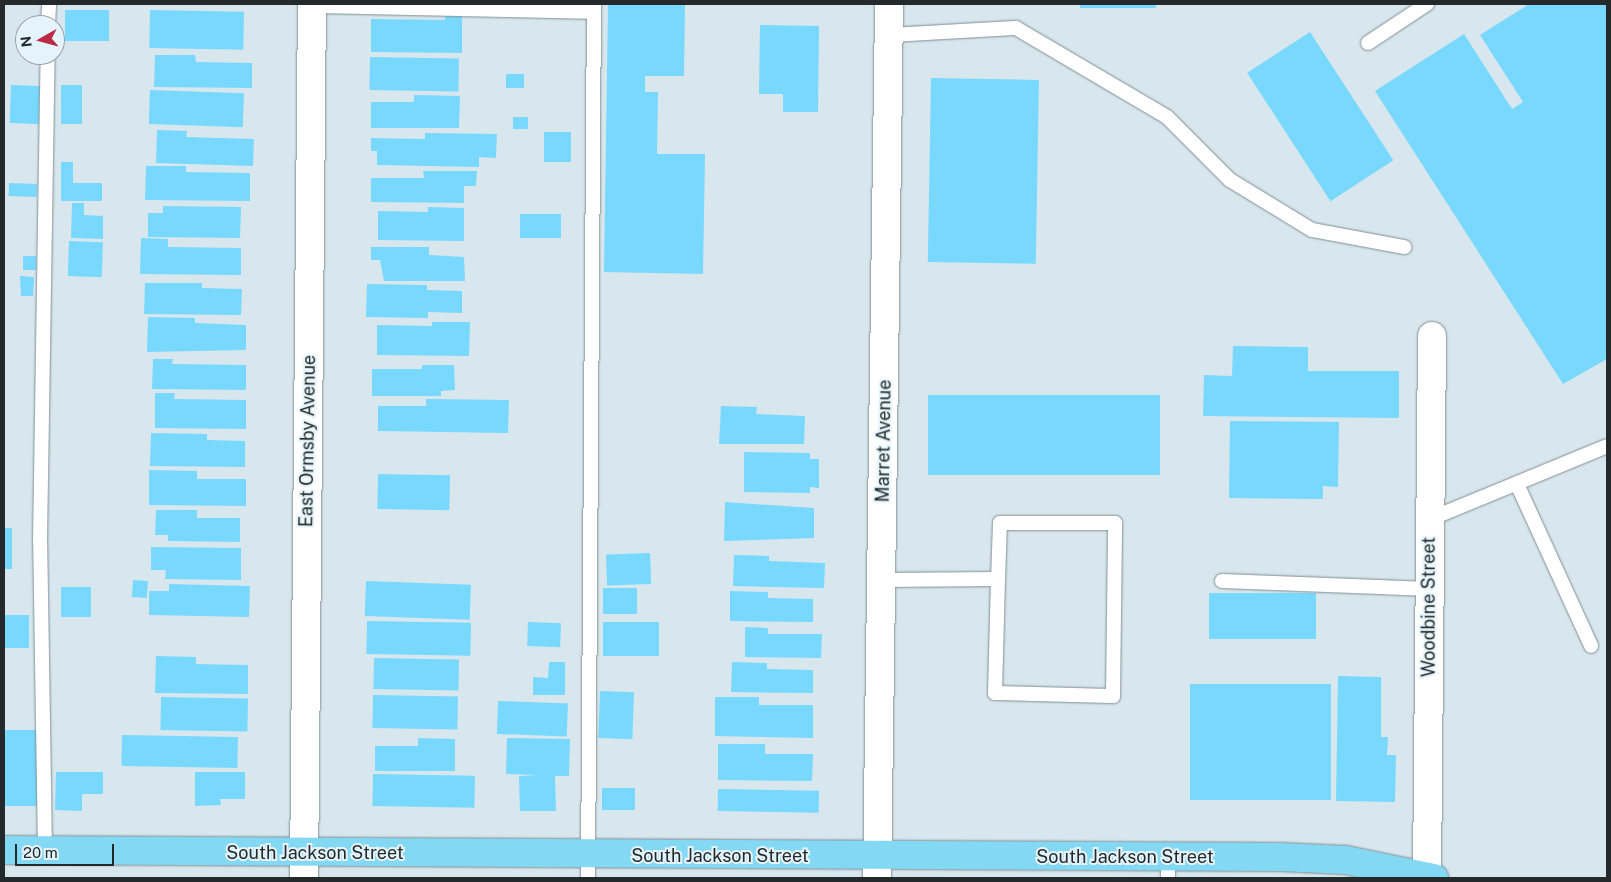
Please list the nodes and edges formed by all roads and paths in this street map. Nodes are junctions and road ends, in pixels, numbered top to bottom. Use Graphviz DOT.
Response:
graph roads {
  1 [pos="889,4"];
  2 [pos="1427,4"];
  3 [pos="312,5"];
  4 [pos="594,8"];
  5 [pos="889,35"];
  6 [pos="1368,43"];
  7 [pos="48,65"];
  8 [pos="1404,247"];
  9 [pos="1432,336"];
  10 [pos="1607,446"];
  11 [pos="1517,484"];
  12 [pos="1430,519"];
  13 [pos="998,579"];
  14 [pos="882,580"];
  15 [pos="1222,580"];
  16 [pos="1430,589"];
  17 [pos="1591,646"];
  18 [pos="4,850"];
  19 [pos="45,850"];
  20 [pos="304,866"];
  21 [pos="588,867"];
  22 [pos="877,867"];
  23 [pos="1168,868"];
  24 [pos="1429,877"];
  1 -- 5 [label="street, Marret Avenue"];
  2 -- 6 [label="lane"];
  3 -- 4 [label="lane"];
  3 -- 20 [label="street, East Ormsby Avenue"];
  4 -- 21 [label="lane"];
  5 -- 8 [label="lane"];
  5 -- 14 [label="street, Marret Avenue"];
  7 -- 19 [label="lane"];
  9 -- 12 [label="street, Woodbine Street"];
  10 -- 11 [label="lane"];
  11 -- 12 [label="lane"];
  11 -- 17 [label="lane"];
  12 -- 16 [label="street, Woodbine Street"];
  13 -- 13 [label="lane"];
  13 -- 14 [label="lane"];
  14 -- 22 [label="street, Marret Avenue"];
  15 -- 16 [label="lane"];
  16 -- 24 [label="street, Woodbine Street"];
  18 -- 19 [label="main road, South Jackson Street"];
  19 -- 20 [label="main road, South Jackson Street"];
  20 -- 21 [label="main road, South Jackson Street"];
  21 -- 22 [label="main road, South Jackson Street"];
  22 -- 23 [label="main road, South Jackson Street"];
  23 -- 24 [label="main road, South Jackson Street"];
}
